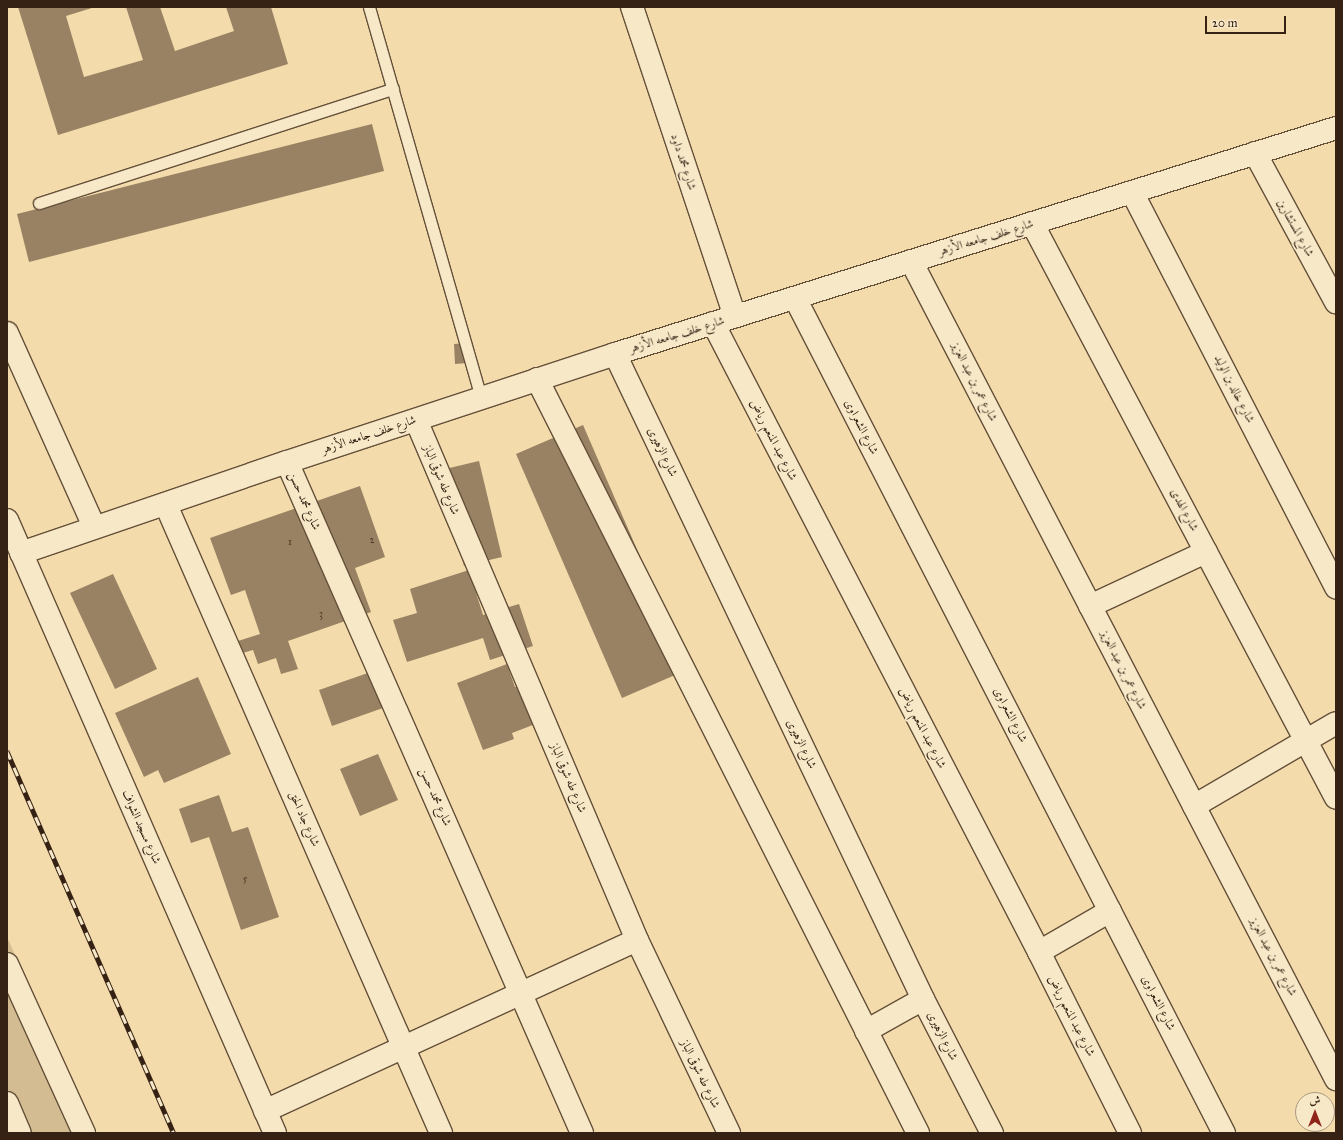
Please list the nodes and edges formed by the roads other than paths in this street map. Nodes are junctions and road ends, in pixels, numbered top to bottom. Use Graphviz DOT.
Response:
graph roads {
  1 [pos="369,7"];
  2 [pos="632,7"];
  3 [pos="393,89"];
  4 [pos="1336,128"];
  5 [pos="1255,153"];
  6 [pos="1132,192"];
  7 [pos="39,202"];
  8 [pos="1032,223"];
  9 [pos="911,261"];
  10 [pos="795,298"];
  11 [pos="1336,302"];
  12 [pos="735,316"];
  13 [pos="713,323"];
  14 [pos="7,333"];
  15 [pos="615,354"];
  16 [pos="537,379"];
  17 [pos="481,398"];
  18 [pos="416,420"];
  19 [pos="287,462"];
  20 [pos="166,505"];
  21 [pos="7,520"];
  22 [pos="94,527"];
  23 [pos="1206,552"];
  24 [pos="21,553"];
  25 [pos="1336,587"];
  26 [pos="1090,606"];
  27 [pos="1336,723"];
  28 [pos="1306,741"];
  29 [pos="1336,798"];
  30 [pos="1194,806"];
  31 [pos="1110,911"];
  32 [pos="636,940"];
  33 [pos="1039,952"];
  34 [pos="7,964"];
  35 [pos="521,994"];
  36 [pos="923,1000"];
  37 [pos="866,1031"];
  38 [pos="404,1047"];
  39 [pos="1336,1079"];
  40 [pos="7,1103"];
  41 [pos="265,1111"];
  42 [pos="20,1133"];
  43 [pos="84,1133"];
  44 [pos="275,1133"];
  45 [pos="441,1133"];
  46 [pos="582,1133"];
  47 [pos="729,1133"];
  48 [pos="918,1133"];
  49 [pos="992,1133"];
  50 [pos="1130,1133"];
  51 [pos="1224,1133"];
  1 -- 3 [label="lane"];
  2 -- 12 [label="street, شارع محمد داود"];
  3 -- 7 [label="lane"];
  3 -- 17 [label="lane"];
  4 -- 5 [label="street, شارع خلف جامعه الأزهر"];
  5 -- 6 [label="street, شارع خلف جامعه الأزهر"];
  5 -- 11 [label="street, شارع المستشارين"];
  6 -- 8 [label="street, شارع خلف جامعه الأزهر"];
  6 -- 25 [label="street, شارع خالد بن الوليد"];
  8 -- 9 [label="street, شارع خلف جامعه الأزهر"];
  8 -- 23 [label="street, شارع الهدى"];
  9 -- 10 [label="street, شارع خلف جامعه الأزهر"];
  9 -- 26 [label="street, شارع عمر بن عبد العزيز"];
  10 -- 12 [label="street, شارع خلف جامعه الأزهر"];
  10 -- 31 [label="street, شارع الشعراوى"];
  12 -- 13 [label="street, شارع خلف جامعه الأزهر"];
  13 -- 15 [label="street, شارع خلف جامعه الأزهر"];
  13 -- 33 [label="street, شارع عبد المنعم رياض"];
  14 -- 22 [label="street"];
  15 -- 16 [label="street, شارع خلف جامعه الأزهر"];
  15 -- 36 [label="street, شارع الزهيرى"];
  16 -- 17 [label="street, شارع خلف جامعه الأزهر"];
  16 -- 37 [label="street"];
  17 -- 18 [label="street, شارع خلف جامعه الأزهر"];
  18 -- 19 [label="street, شارع خلف جامعه الأزهر"];
  18 -- 32 [label="street, شارع طه شوقى الباز"];
  19 -- 20 [label="street, شارع خلف جامعه الأزهر"];
  19 -- 35 [label="street, شارع محمد حسن"];
  20 -- 22 [label="street, شارع خلف جامعه الأزهر"];
  20 -- 38 [label="street, شارع جاد الحق"];
  21 -- 24 [label="street, شارع مسجد الشواف"];
  22 -- 24 [label="street, شارع خلف جامعه الأزهر"];
  23 -- 26 [label="street"];
  23 -- 28 [label="street, شارع الهدى"];
  24 -- 41 [label="street, شارع مسجد الشواف"];
  26 -- 30 [label="street, شارع عمر بن عبد العزيز"];
  27 -- 28 [label="street"];
  28 -- 29 [label="street, شارع الهدى"];
  28 -- 30 [label="street"];
  30 -- 39 [label="street, شارع عمر بن عبد العزيز"];
  31 -- 33 [label="street"];
  31 -- 51 [label="street, شارع الشعراوى"];
  32 -- 35 [label="street"];
  32 -- 47 [label="street, شارع طه شوقى الباز"];
  33 -- 50 [label="street, شارع عبد المنعم رياض"];
  34 -- 43 [label="street"];
  35 -- 38 [label="street"];
  35 -- 46 [label="street, شارع محمد حسن"];
  36 -- 37 [label="street"];
  36 -- 49 [label="street, شارع الزهيرى"];
  37 -- 48 [label="street"];
  38 -- 41 [label="street"];
  38 -- 45 [label="street, شارع جاد الحق"];
  40 -- 42 [label="street"];
  41 -- 44 [label="street, شارع مسجد الشواف"];
}
